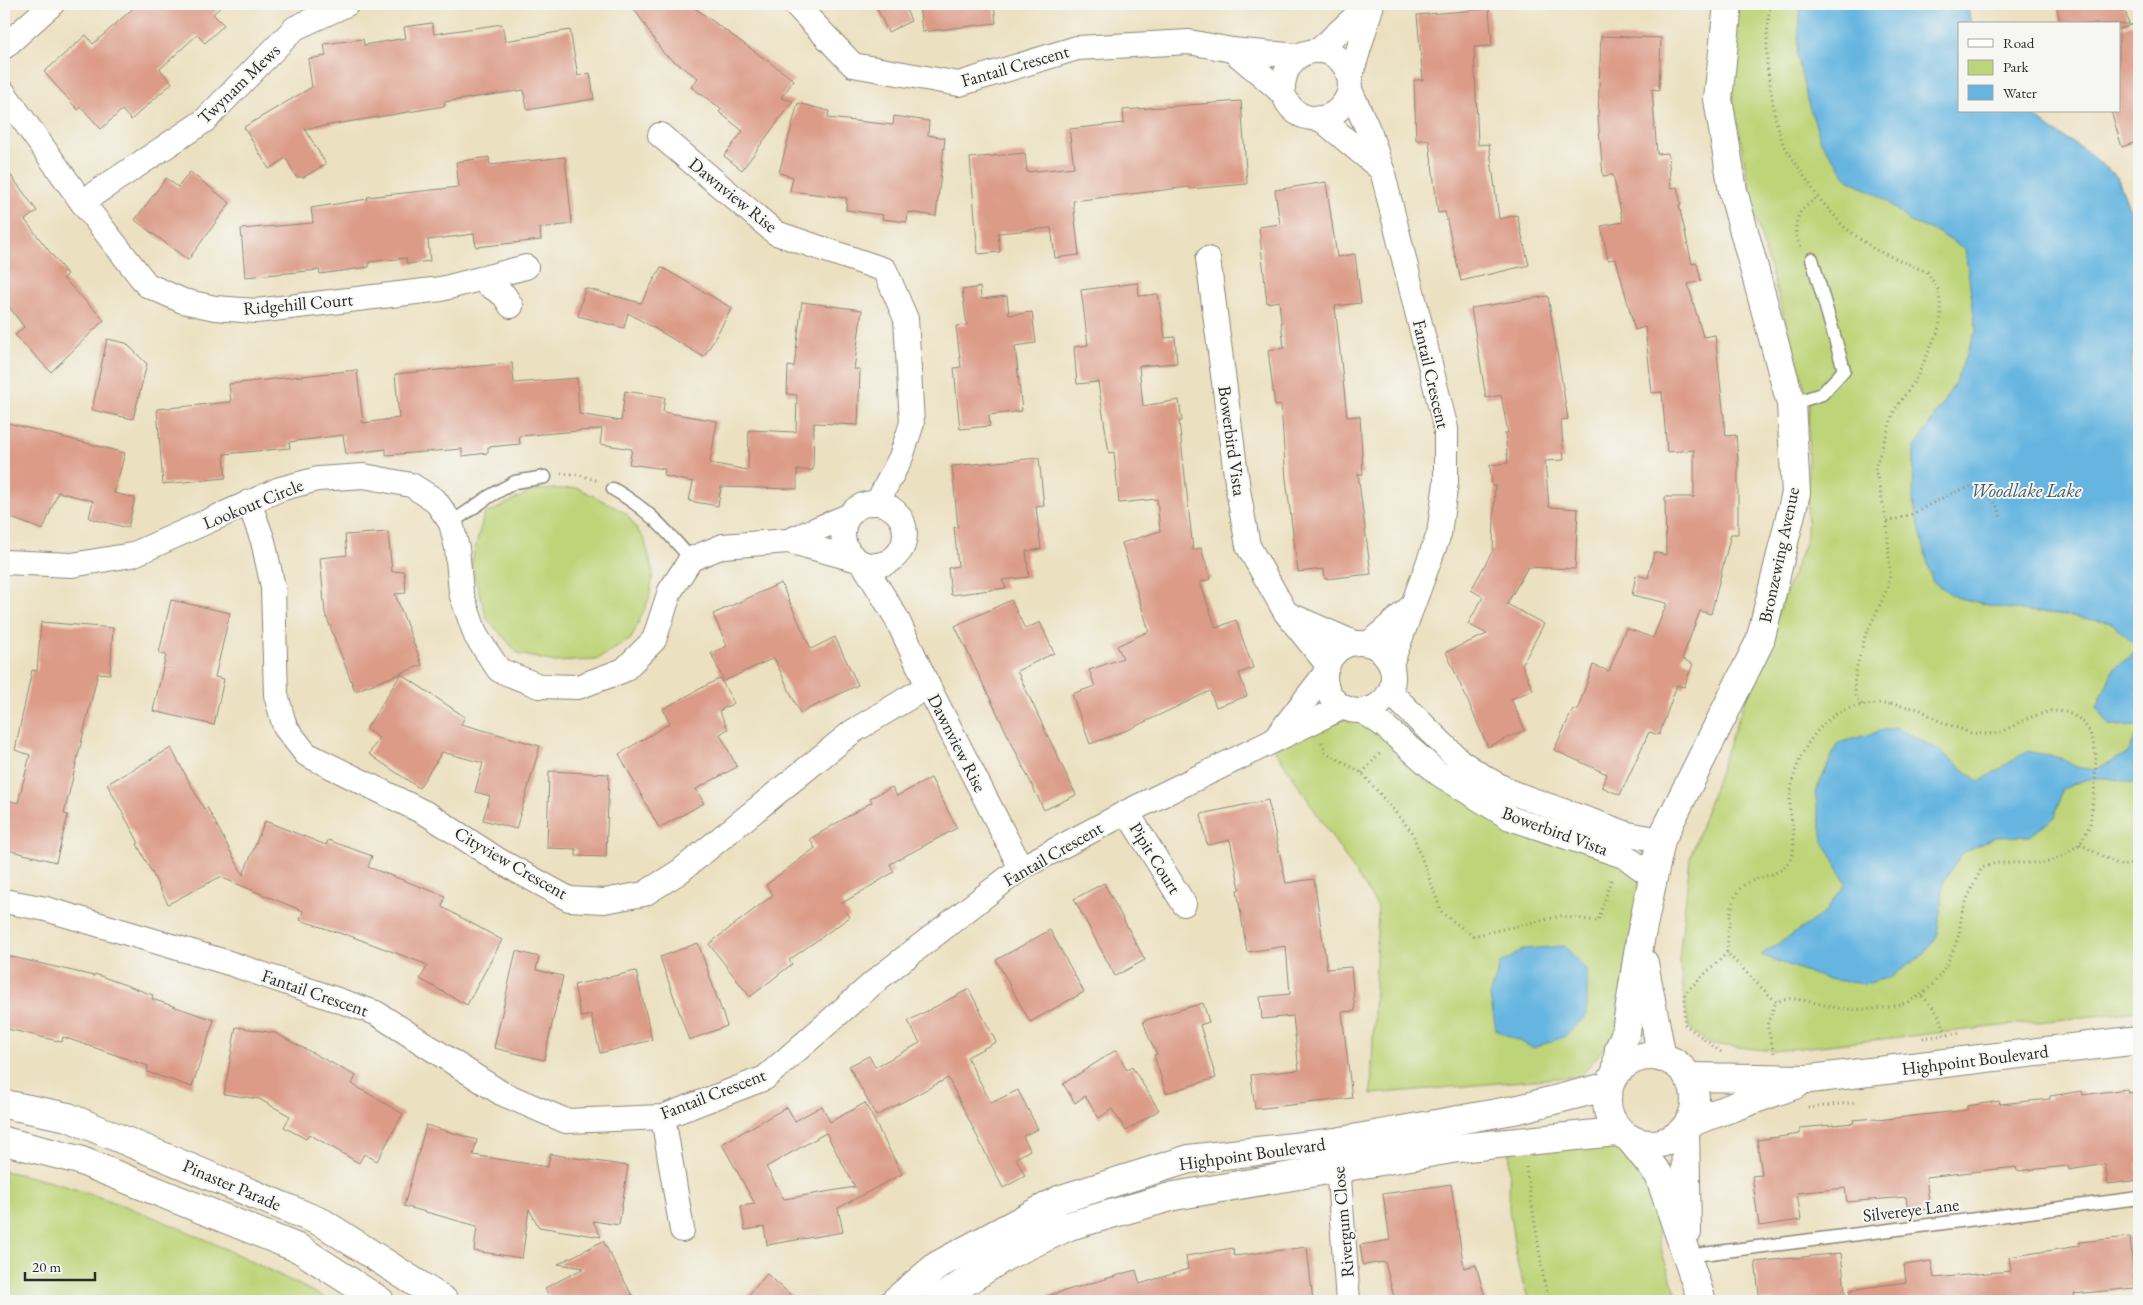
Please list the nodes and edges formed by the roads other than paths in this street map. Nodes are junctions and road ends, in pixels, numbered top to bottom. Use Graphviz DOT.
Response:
graph roads {
  1 [pos="52,4"];
  2 [pos="347,4"];
  3 [pos="795,4"];
  4 [pos="1371,4"];
  5 [pos="1728,4"];
  6 [pos="4,47"];
  7 [pos="1232,50"];
  8 [pos="1308,53"];
  9 [pos="1350,84"];
  10 [pos="4,93"];
  11 [pos="1283,94"];
  12 [pos="1321,119"];
  13 [pos="660,135"];
  14 [pos="1382,170"];
  15 [pos="82,202"];
  16 [pos="1208,259"];
  17 [pos="1812,259"];
  18 [pos="526,267"];
  19 [pos="481,280"];
  20 [pos="511,306"];
  21 [pos="1792,404"];
  22 [pos="546,476"];
  23 [pos="613,490"];
  24 [pos="250,502"];
  25 [pos="887,508"];
  26 [pos="848,516"];
  27 [pos="451,524"];
  28 [pos="788,541"];
  29 [pos="691,559"];
  30 [pos="4,562"];
  31 [pos="859,562"];
  32 [pos="890,562"];
  33 [pos="1412,606"];
  34 [pos="1286,613"];
  35 [pos="896,617"];
  36 [pos="1361,644"];
  37 [pos="1391,664"];
  38 [pos="1327,669"];
  39 [pos="928,686"];
  40 [pos="1390,692"];
  41 [pos="1353,709"];
  42 [pos="1275,739"];
  43 [pos="1127,812"];
  44 [pos="1661,840"];
  45 [pos="1021,868"];
  46 [pos="1653,877"];
  47 [pos="4,900"];
  48 [pos="1184,904"];
  49 [pos="1640,940"];
  50 [pos="2139,1040"];
  51 [pos="1662,1058"];
  52 [pos="1688,1077"];
  53 [pos="1810,1079"];
  54 [pos="1612,1080"];
  55 [pos="4,1104"];
  56 [pos="664,1117"];
  57 [pos="1687,1125"];
  58 [pos="1626,1137"];
  59 [pos="4,1141"];
  60 [pos="1338,1155"];
  61 [pos="2139,1198"];
  62 [pos="682,1230"];
  63 [pos="1687,1256"];
  64 [pos="380,1301"];
  65 [pos="444,1301"];
  66 [pos="895,1301"];
  67 [pos="936,1301"];
  68 [pos="1348,1301"];
  69 [pos="1702,1301"];
  1 -- 6 [label="street"];
  2 -- 15 [label="street, Twynam Mews"];
  3 -- 7 [label="street, Fantail Crescent"];
  4 -- 8 [label="street"];
  4 -- 9 [label="street"];
  5 -- 21 [label="street, Bronzewing Avenue"];
  7 -- 8 [label="street, Fantail Crescent"];
  7 -- 11 [label="street"];
  8 -- 9 [label="street"];
  8 -- 11 [label="street"];
  9 -- 12 [label="street"];
  9 -- 14 [label="street, Fantail Crescent"];
  10 -- 15 [label="street, Ridgehill Court"];
  11 -- 12 [label="street"];
  12 -- 14 [label="street"];
  13 -- 25 [label="street, Dawnview Rise"];
  14 -- 33 [label="street, Fantail Crescent"];
  15 -- 19 [label="street, Ridgehill Court"];
  16 -- 34 [label="street, Bowerbird Vista"];
  17 -- 21 [label="lane"];
  18 -- 19 [label="street, Ridgehill Court"];
  19 -- 20 [label="street"];
  21 -- 44 [label="street, Bronzewing Avenue"];
  22 -- 27 [label="lane"];
  23 -- 29 [label="lane"];
  24 -- 27 [label="street, Lookout Circle"];
  24 -- 30 [label="street, Lookout Circle"];
  24 -- 39 [label="street, Cityview Crescent"];
  25 -- 26 [label="street"];
  25 -- 32 [label="street"];
  26 -- 28 [label="street"];
  26 -- 31 [label="street"];
  27 -- 29 [label="street, Lookout Circle"];
  28 -- 29 [label="street"];
  28 -- 31 [label="street"];
  31 -- 32 [label="street"];
  31 -- 35 [label="street, Dawnview Rise"];
  32 -- 35 [label="street, Dawnview Rise"];
  33 -- 36 [label="street, Fantail Crescent"];
  33 -- 37 [label="street, Fantail Crescent"];
  34 -- 36 [label="street"];
  34 -- 38 [label="street, Bowerbird Vista"];
  35 -- 39 [label="street, Dawnview Rise"];
  36 -- 37 [label="street"];
  36 -- 38 [label="street"];
  37 -- 40 [label="street"];
  38 -- 41 [label="street"];
  38 -- 42 [label="street, Fantail Crescent"];
  39 -- 45 [label="street, Dawnview Rise"];
  40 -- 41 [label="street"];
  40 -- 44 [label="street, Bowerbird Vista"];
  41 -- 42 [label="street, Fantail Crescent"];
  41 -- 46 [label="street, Bowerbird Vista"];
  42 -- 43 [label="street, Fantail Crescent"];
  43 -- 45 [label="street, Fantail Crescent"];
  43 -- 48 [label="street, Pipit Court"];
  44 -- 46 [label="street, Bronzewing Avenue"];
  45 -- 56 [label="street, Fantail Crescent"];
  46 -- 49 [label="street, Bronzewing Avenue"];
  47 -- 56 [label="street, Fantail Crescent"];
  49 -- 51 [label="street, Bronzewing Avenue"];
  49 -- 54 [label="street, Bronzewing Avenue"];
  50 -- 53 [label="street, Highpoint Boulevard"];
  51 -- 52 [label="street"];
  51 -- 54 [label="street"];
  52 -- 53 [label="street, Highpoint Boulevard"];
  52 -- 57 [label="street"];
  53 -- 57 [label="street, Highpoint Boulevard"];
  54 -- 58 [label="street"];
  54 -- 60 [label="street, Highpoint Boulevard"];
  55 -- 65 [label="street, Pinaster Parade"];
  56 -- 62 [label="street"];
  57 -- 58 [label="street"];
  57 -- 63 [label="street"];
  58 -- 60 [label="street, Highpoint Boulevard"];
  58 -- 63 [label="street"];
  59 -- 64 [label="street, Pinaster Parade"];
  60 -- 66 [label="street, Highpoint Boulevard"];
  60 -- 67 [label="street, Highpoint Boulevard"];
  60 -- 68 [label="street, Rivergum Close"];
  61 -- 63 [label="lane, Silvereye Lane"];
  63 -- 69 [label="street"];
}
